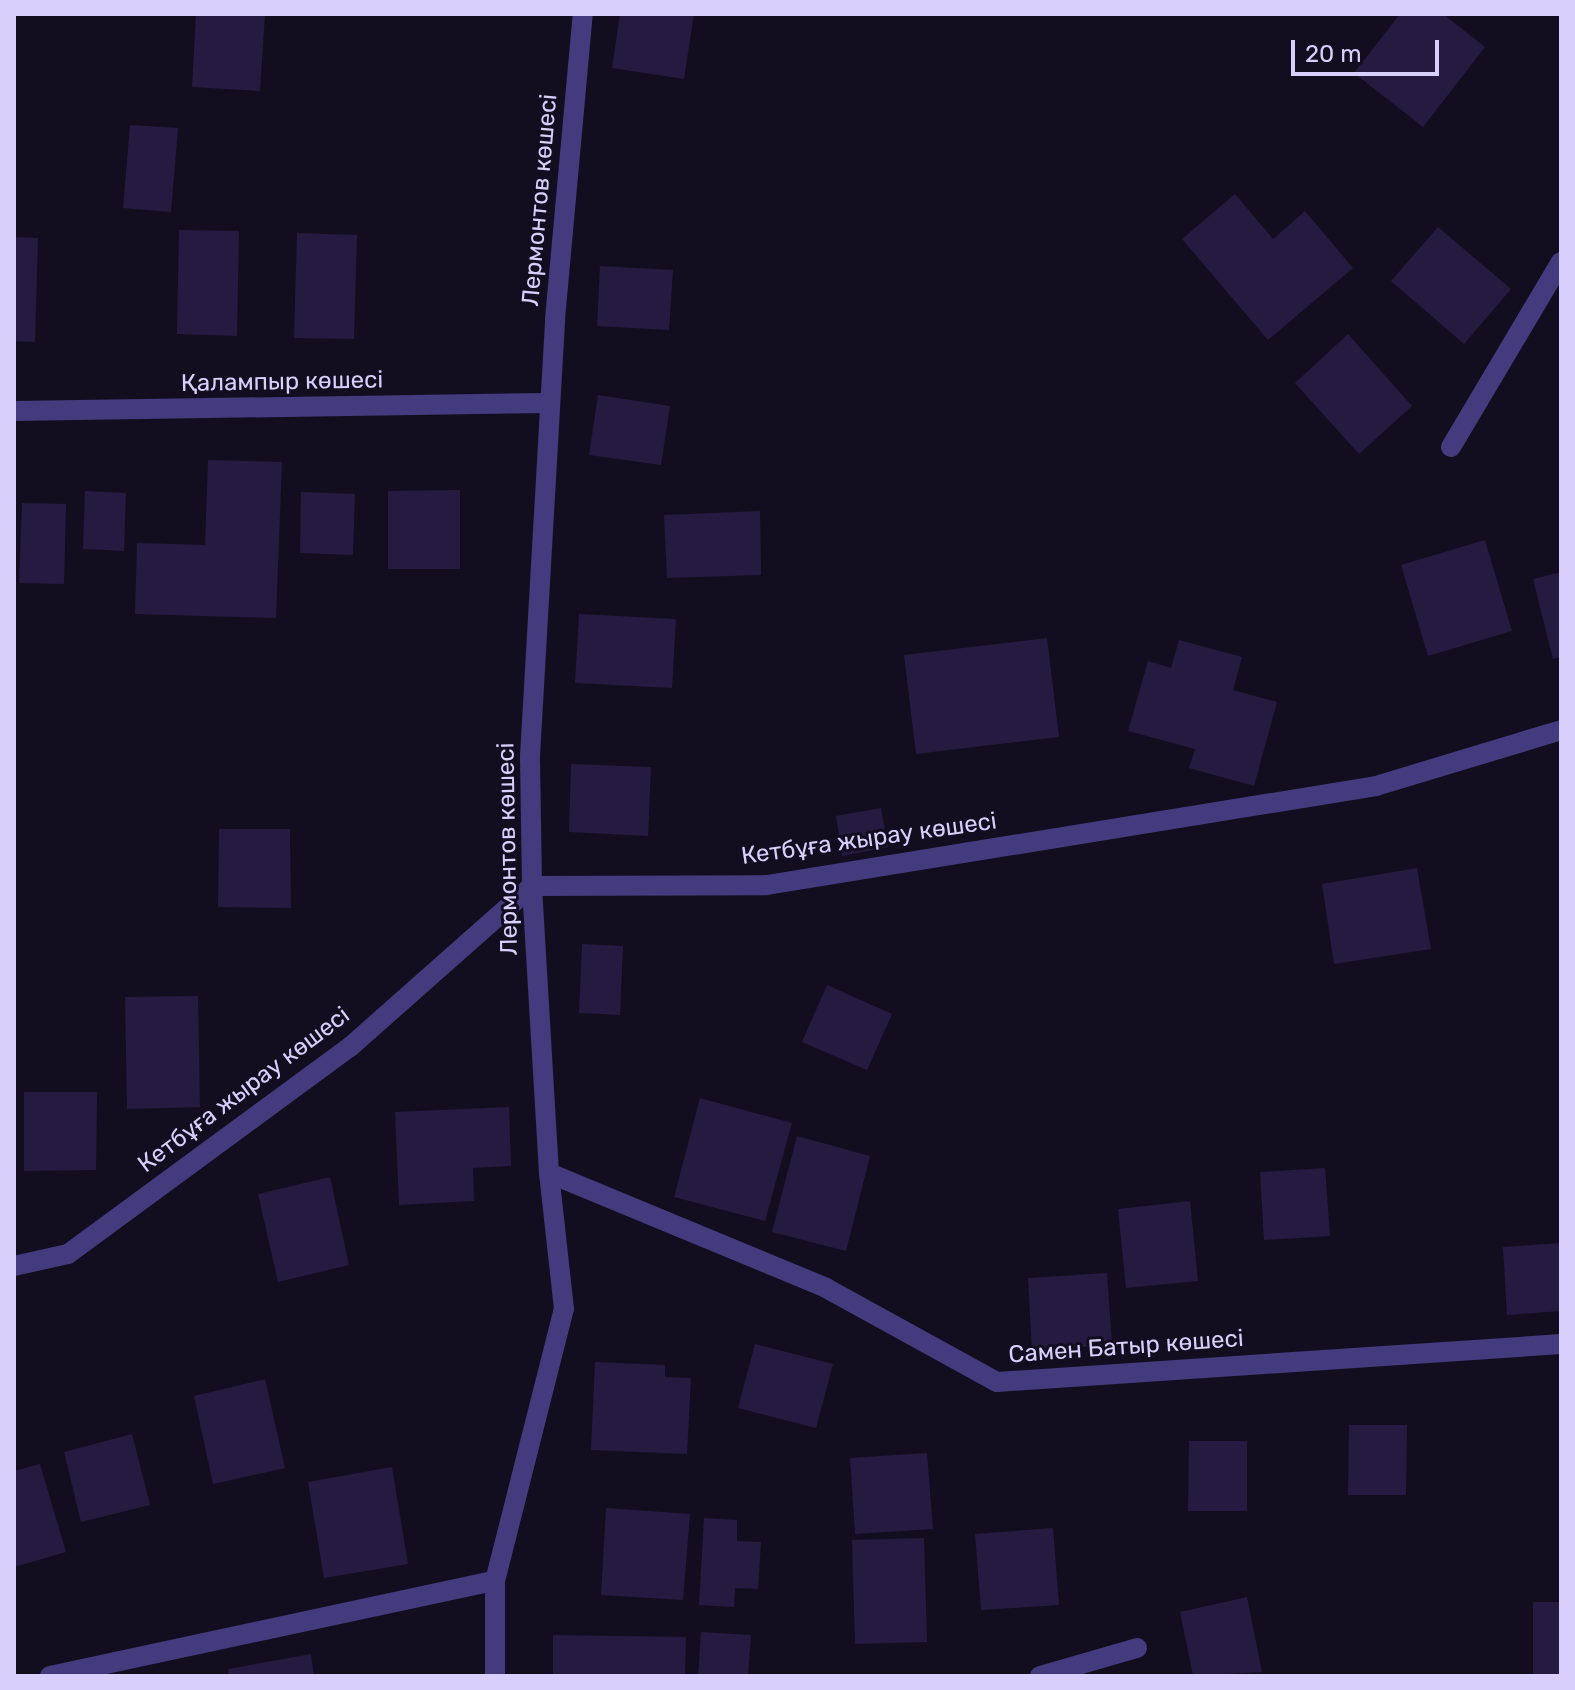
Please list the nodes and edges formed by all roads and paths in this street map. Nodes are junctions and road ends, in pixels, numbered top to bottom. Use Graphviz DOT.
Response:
graph roads {
  1 [pos="583,14"];
  2 [pos="1561,262"];
  3 [pos="550,403"];
  4 [pos="14,411"];
  5 [pos="1451,447"];
  6 [pos="1561,730"];
  7 [pos="532,886"];
  8 [pos="549,1173"];
  9 [pos="14,1266"];
  10 [pos="1561,1344"];
  11 [pos="495,1581"];
  12 [pos="1137,1648"];
  13 [pos="50,1676"];
  14 [pos="495,1676"];
  15 [pos="1040,1676"];
  1 -- 3 [label="street, Лермонтов көшесі"];
  2 -- 5 [label="street"];
  3 -- 4 [label="street, Қалампыр көшесі"];
  3 -- 7 [label="street, Лермонтов көшесі"];
  6 -- 7 [label="street, Кетбұға жырау көшесі"];
  7 -- 8 [label="street, Лермонтов көшесі"];
  7 -- 9 [label="street, Кетбұға жырау көшесі"];
  8 -- 10 [label="street, Самен Батыр көшесі"];
  8 -- 11 [label="street, Лермонтов көшесі"];
  11 -- 13 [label="street"];
  11 -- 14 [label="street, Лермонтов көшесі"];
  12 -- 15 [label="street"];
}
